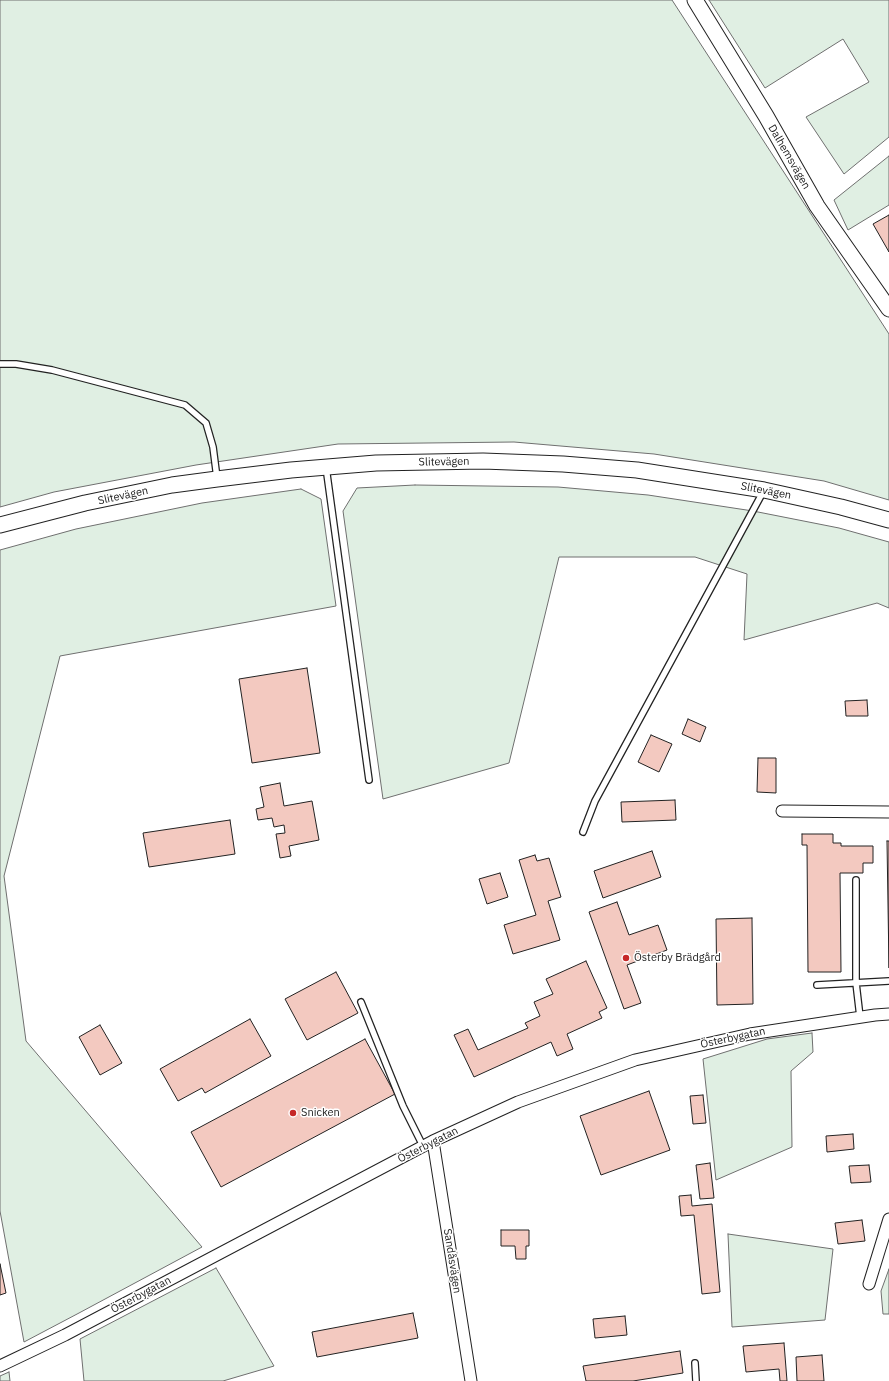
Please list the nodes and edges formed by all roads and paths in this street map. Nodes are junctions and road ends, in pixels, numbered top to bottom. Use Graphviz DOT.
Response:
graph roads {
  1 [pos="695,0"];
  2 [pos="889,309"];
  3 [pos="0,364"];
  4 [pos="326,467"];
  5 [pos="217,479"];
  6 [pos="764,490"];
  7 [pos="889,520"];
  8 [pos="0,525"];
  9 [pos="369,780"];
  10 [pos="782,811"];
  11 [pos="889,812"];
  12 [pos="583,832"];
  13 [pos="856,880"];
  14 [pos="889,981"];
  15 [pos="856,983"];
  16 [pos="817,985"];
  17 [pos="361,1002"];
  18 [pos="889,1014"];
  19 [pos="860,1017"];
  20 [pos="433,1141"];
  21 [pos="423,1146"];
  22 [pos="889,1219"];
  23 [pos="869,1284"];
  24 [pos="695,1363"];
  25 [pos="0,1366"];
  26 [pos="471,1381"];
  27 [pos="696,1381"];
  1 -- 2 [label="main road, Dalhemsvägen"];
  3 -- 5 [label="lane"];
  4 -- 5 [label="main road, Slitevägen"];
  4 -- 6 [label="main road, Slitevägen"];
  4 -- 9 [label="lane"];
  5 -- 8 [label="main road, Slitevägen"];
  6 -- 7 [label="main road, Slitevägen"];
  6 -- 12 [label="lane"];
  10 -- 11 [label="street"];
  13 -- 15 [label="lane"];
  14 -- 15 [label="lane"];
  15 -- 16 [label="lane"];
  15 -- 19 [label="lane"];
  17 -- 21 [label="lane"];
  18 -- 19 [label="street, Österbygatan"];
  19 -- 20 [label="street, Österbygatan"];
  20 -- 21 [label="street, Österbygatan"];
  20 -- 26 [label="street, Sandåsvägen"];
  21 -- 25 [label="street, Österbygatan"];
  22 -- 23 [label="street"];
  24 -- 27 [label="lane"];
}
